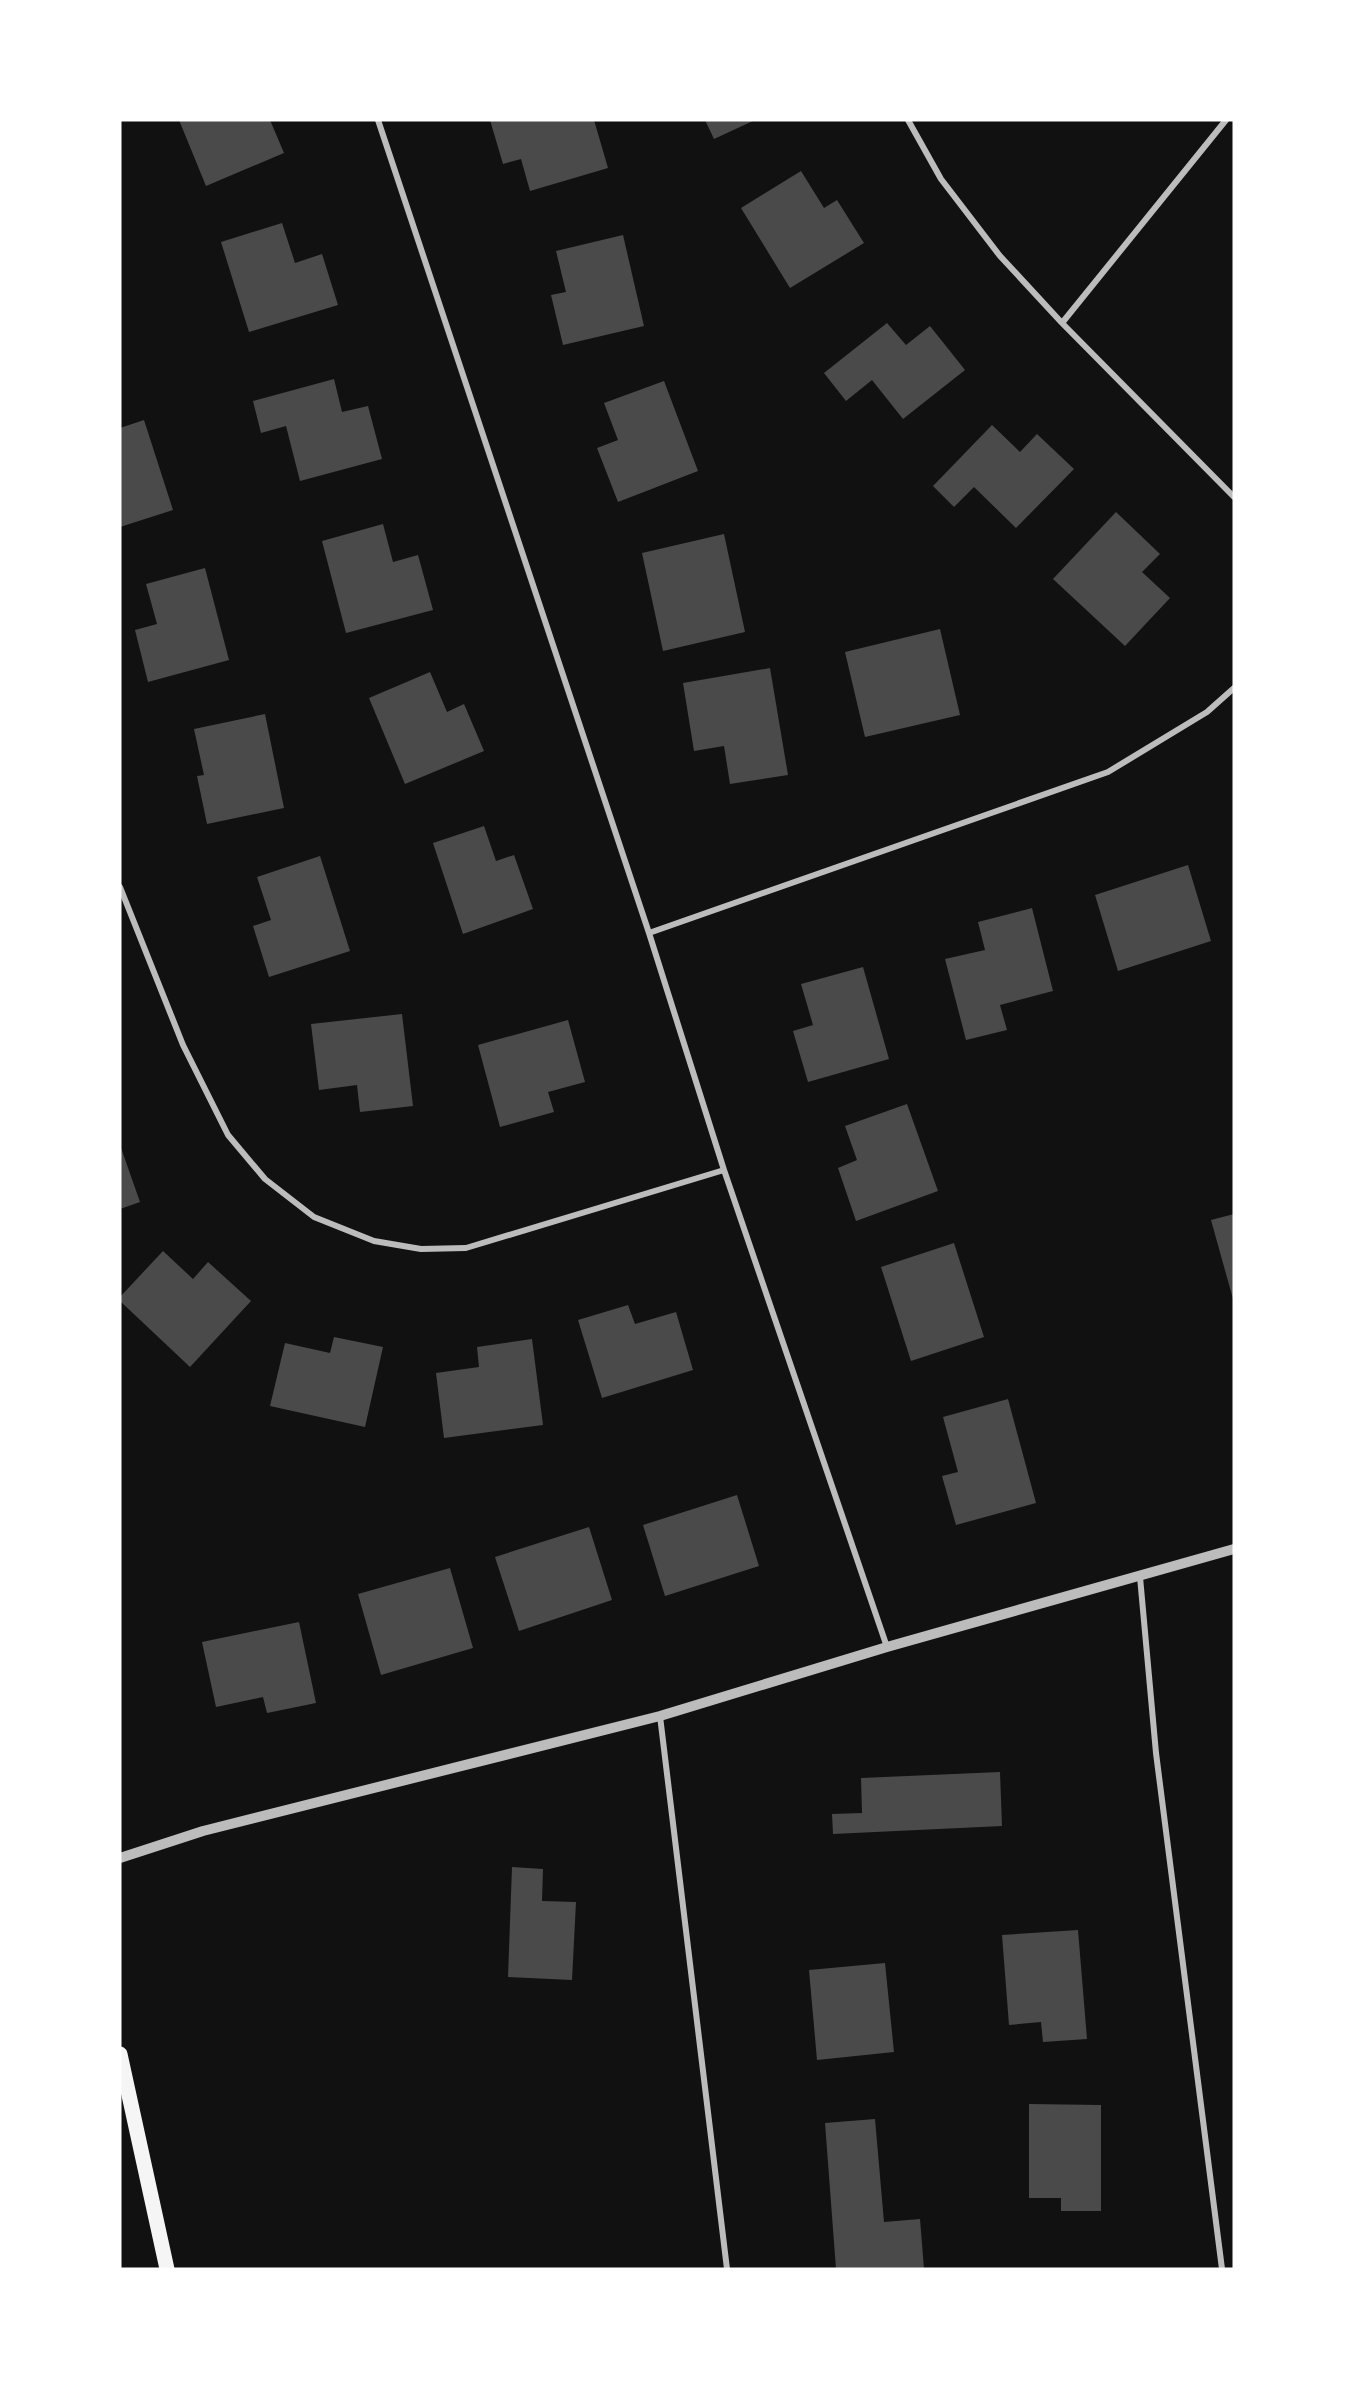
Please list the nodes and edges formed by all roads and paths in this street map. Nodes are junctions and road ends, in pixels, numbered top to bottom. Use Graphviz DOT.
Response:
graph roads {
  1 [pos="378,120"];
  2 [pos="908,120"];
  3 [pos="1226,120"];
  4 [pos="1062,323"];
  5 [pos="1234,497"];
  6 [pos="1234,688"];
  7 [pos="120,887"];
  8 [pos="650,933"];
  9 [pos="724,1170"];
  10 [pos="1234,1549"];
  11 [pos="1140,1577"];
  12 [pos="887,1647"];
  13 [pos="660,1716"];
  14 [pos="120,1858"];
  15 [pos="120,2054"];
  16 [pos="167,2269"];
  17 [pos="727,2269"];
  18 [pos="1222,2269"];
  1 -- 8 [label="street"];
  2 -- 4 [label="street"];
  3 -- 4 [label="street"];
  4 -- 5 [label="street"];
  6 -- 8 [label="street"];
  7 -- 9 [label="street"];
  8 -- 9 [label="street"];
  9 -- 12 [label="street"];
  10 -- 11 [label="street"];
  11 -- 12 [label="street"];
  11 -- 18 [label="street"];
  12 -- 13 [label="street"];
  13 -- 14 [label="street"];
  13 -- 17 [label="street"];
  15 -- 16 [label="main road"];
}
